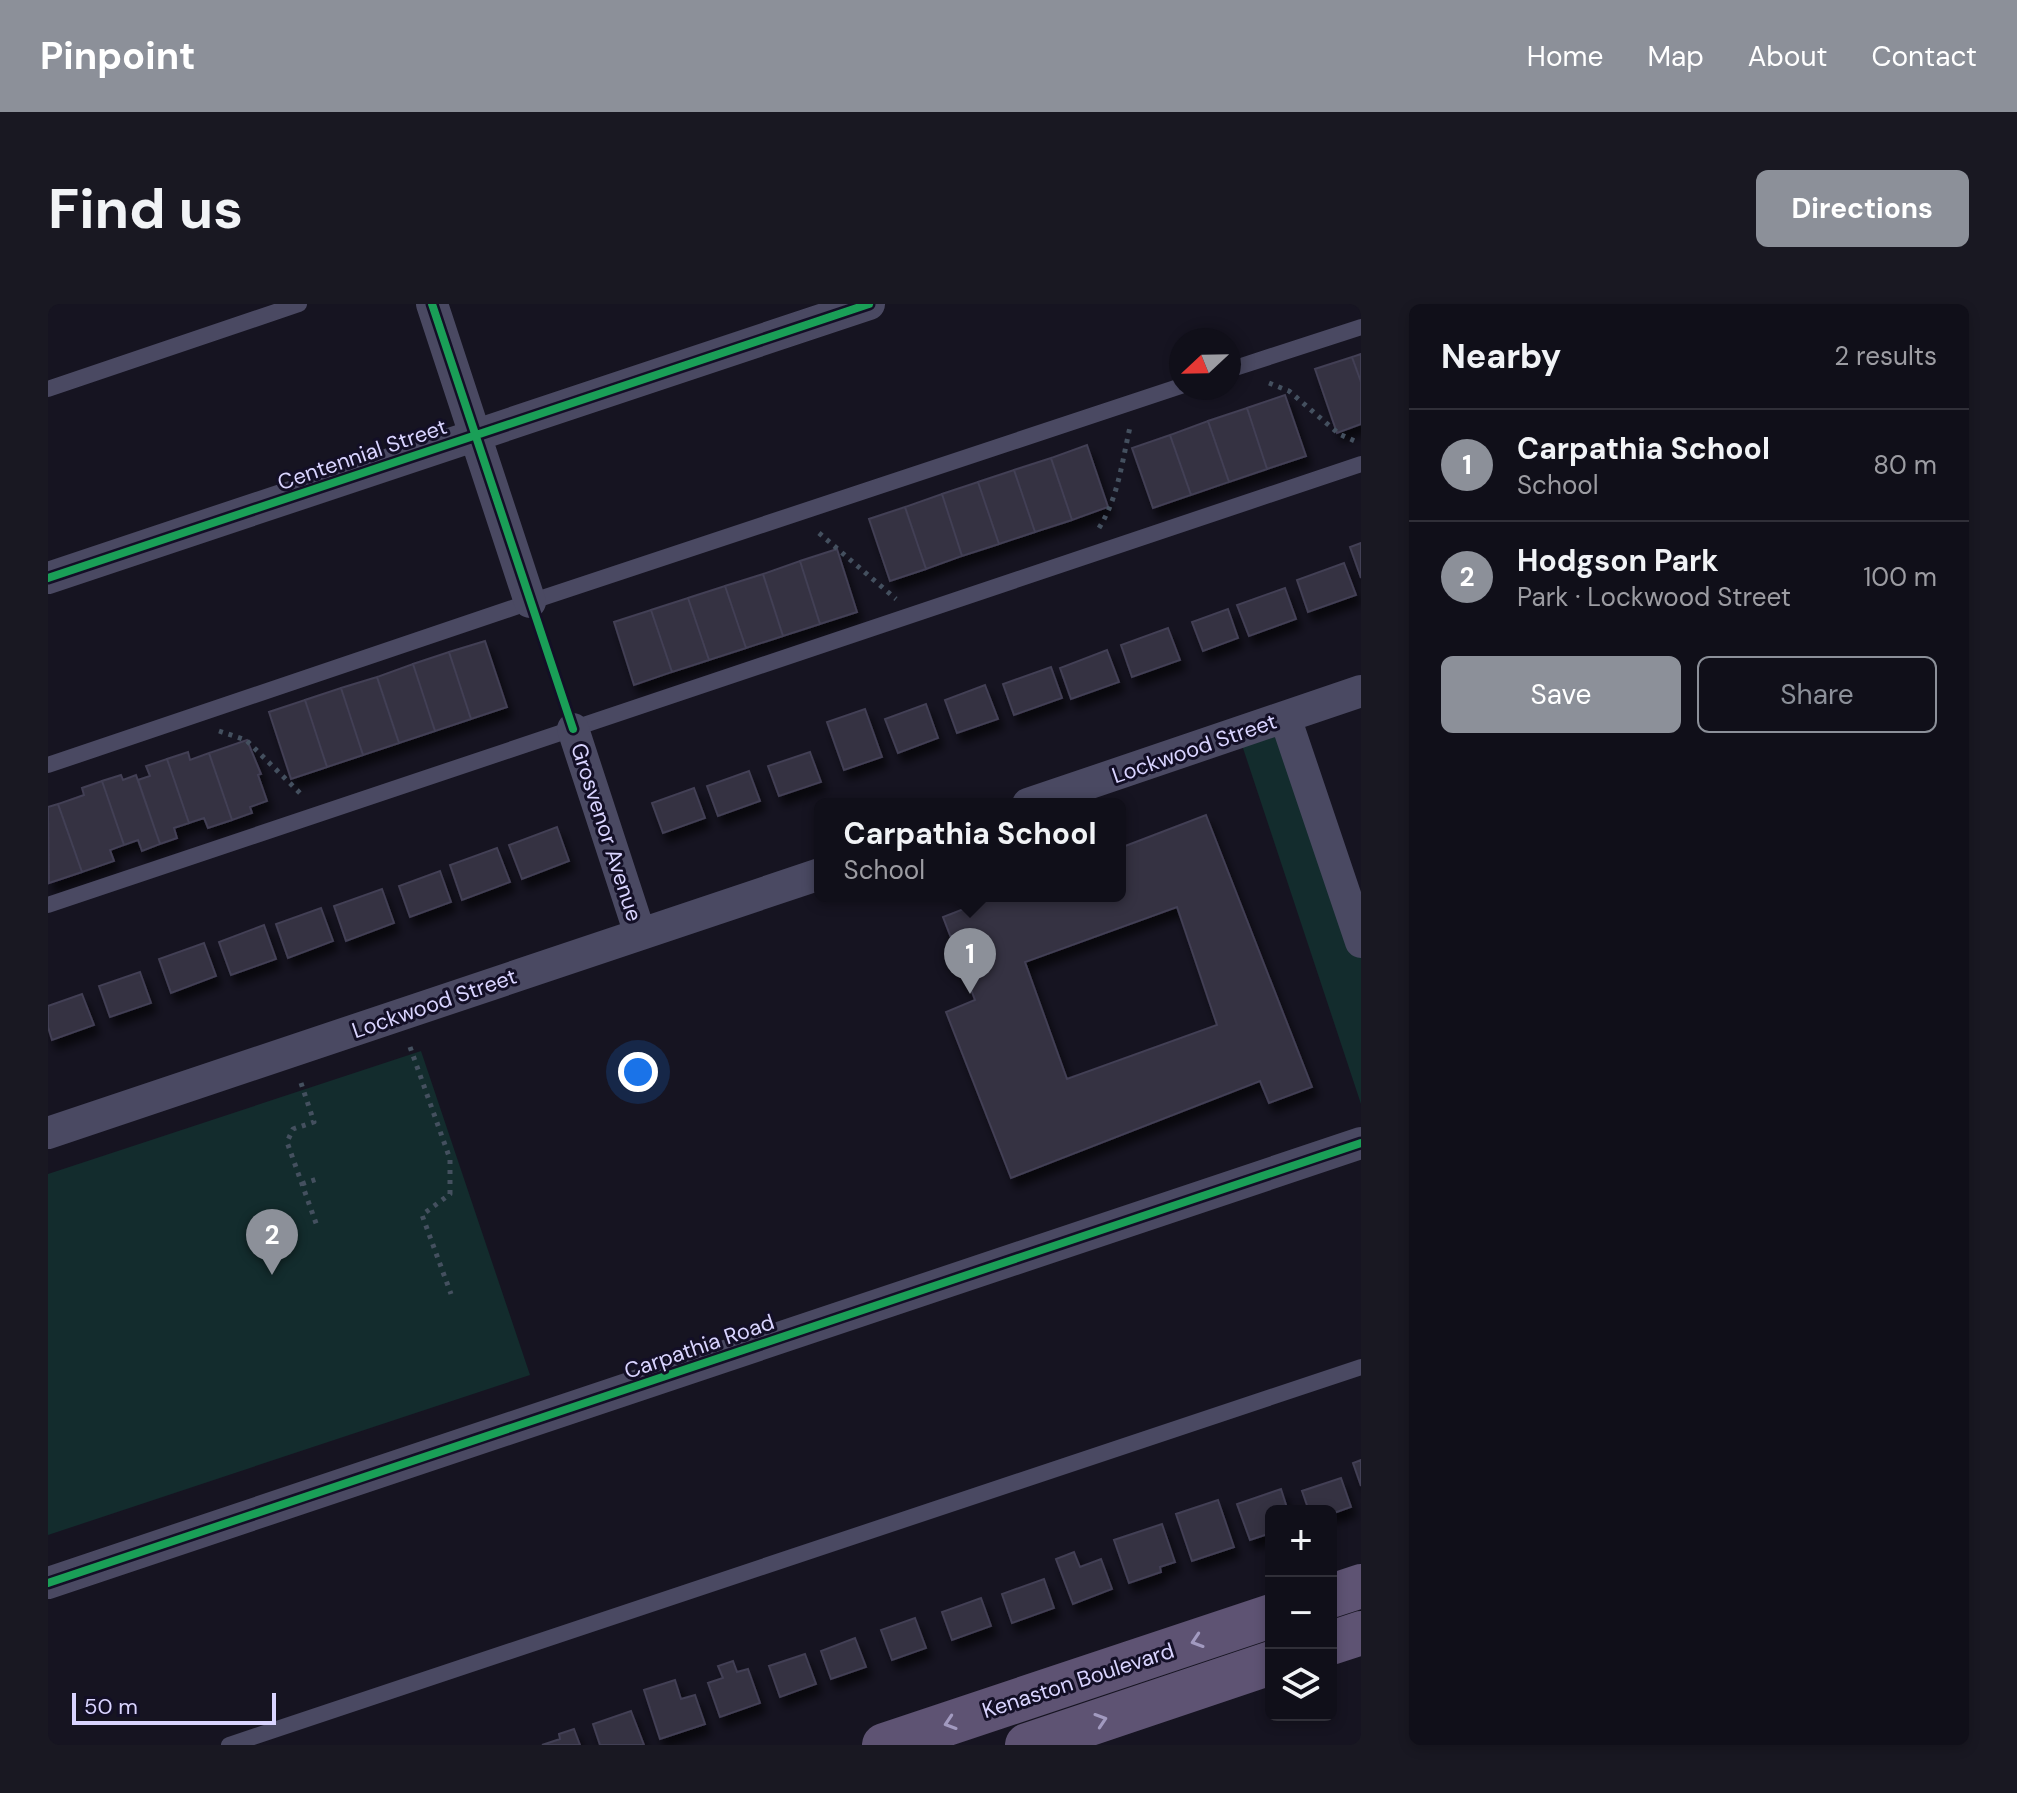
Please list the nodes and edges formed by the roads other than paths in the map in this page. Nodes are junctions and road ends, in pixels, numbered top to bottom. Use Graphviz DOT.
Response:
graph roads {
  1 [pos="299,304"];
  2 [pos="432,304"];
  3 [pos="869,304"];
  4 [pos="1361,327"];
  5 [pos="1241,366"];
  6 [pos="48,389"];
  7 [pos="1169,390"];
  8 [pos="476,435"];
  9 [pos="1361,464"];
  10 [pos="48,578"];
  11 [pos="530,602"];
  12 [pos="1361,691"];
  13 [pos="1285,717"];
  14 [pos="573,729"];
  15 [pos="48,765"];
  16 [pos="1046,798"];
  17 [pos="814,876"];
  18 [pos="48,905"];
  19 [pos="1359,928"];
  20 [pos="640,934"];
  21 [pos="48,1133"];
  22 [pos="1361,1143"];
  23 [pos="1361,1367"];
  24 [pos="48,1583"];
  25 [pos="1361,1586"];
  26 [pos="1337,1594"];
  27 [pos="1265,1618"];
  28 [pos="1361,1633"];
  29 [pos="1337,1641"];
  30 [pos="1265,1665"];
  31 [pos="229,1745"];
  32 [pos="884,1745"];
  33 [pos="1027,1745"];
  1 -- 6 [label="lane"];
  2 -- 8 [label="street"];
  3 -- 8 [label="street, Centennial Street"];
  4 -- 5 [label="lane"];
  7 -- 11 [label="lane"];
  8 -- 10 [label="street, Centennial Street"];
  8 -- 11 [label="street"];
  9 -- 14 [label="lane"];
  11 -- 15 [label="lane"];
  12 -- 13 [label="street, Lockwood Street"];
  13 -- 16 [label="street, Lockwood Street"];
  13 -- 19 [label="street"];
  14 -- 18 [label="lane"];
  14 -- 20 [label="street, Grosvenor Avenue"];
  17 -- 20 [label="street, Lockwood Street"];
  20 -- 21 [label="street, Lockwood Street"];
  22 -- 24 [label="street, Carpathia Road"];
  23 -- 31 [label="lane"];
  25 -- 26 [label="main road"];
  27 -- 32 [label="main road, Kenaston Boulevard, one-way"];
  28 -- 29 [label="main road"];
  33 -- 30 [label="main road, Kenaston Boulevard, one-way"];
}
